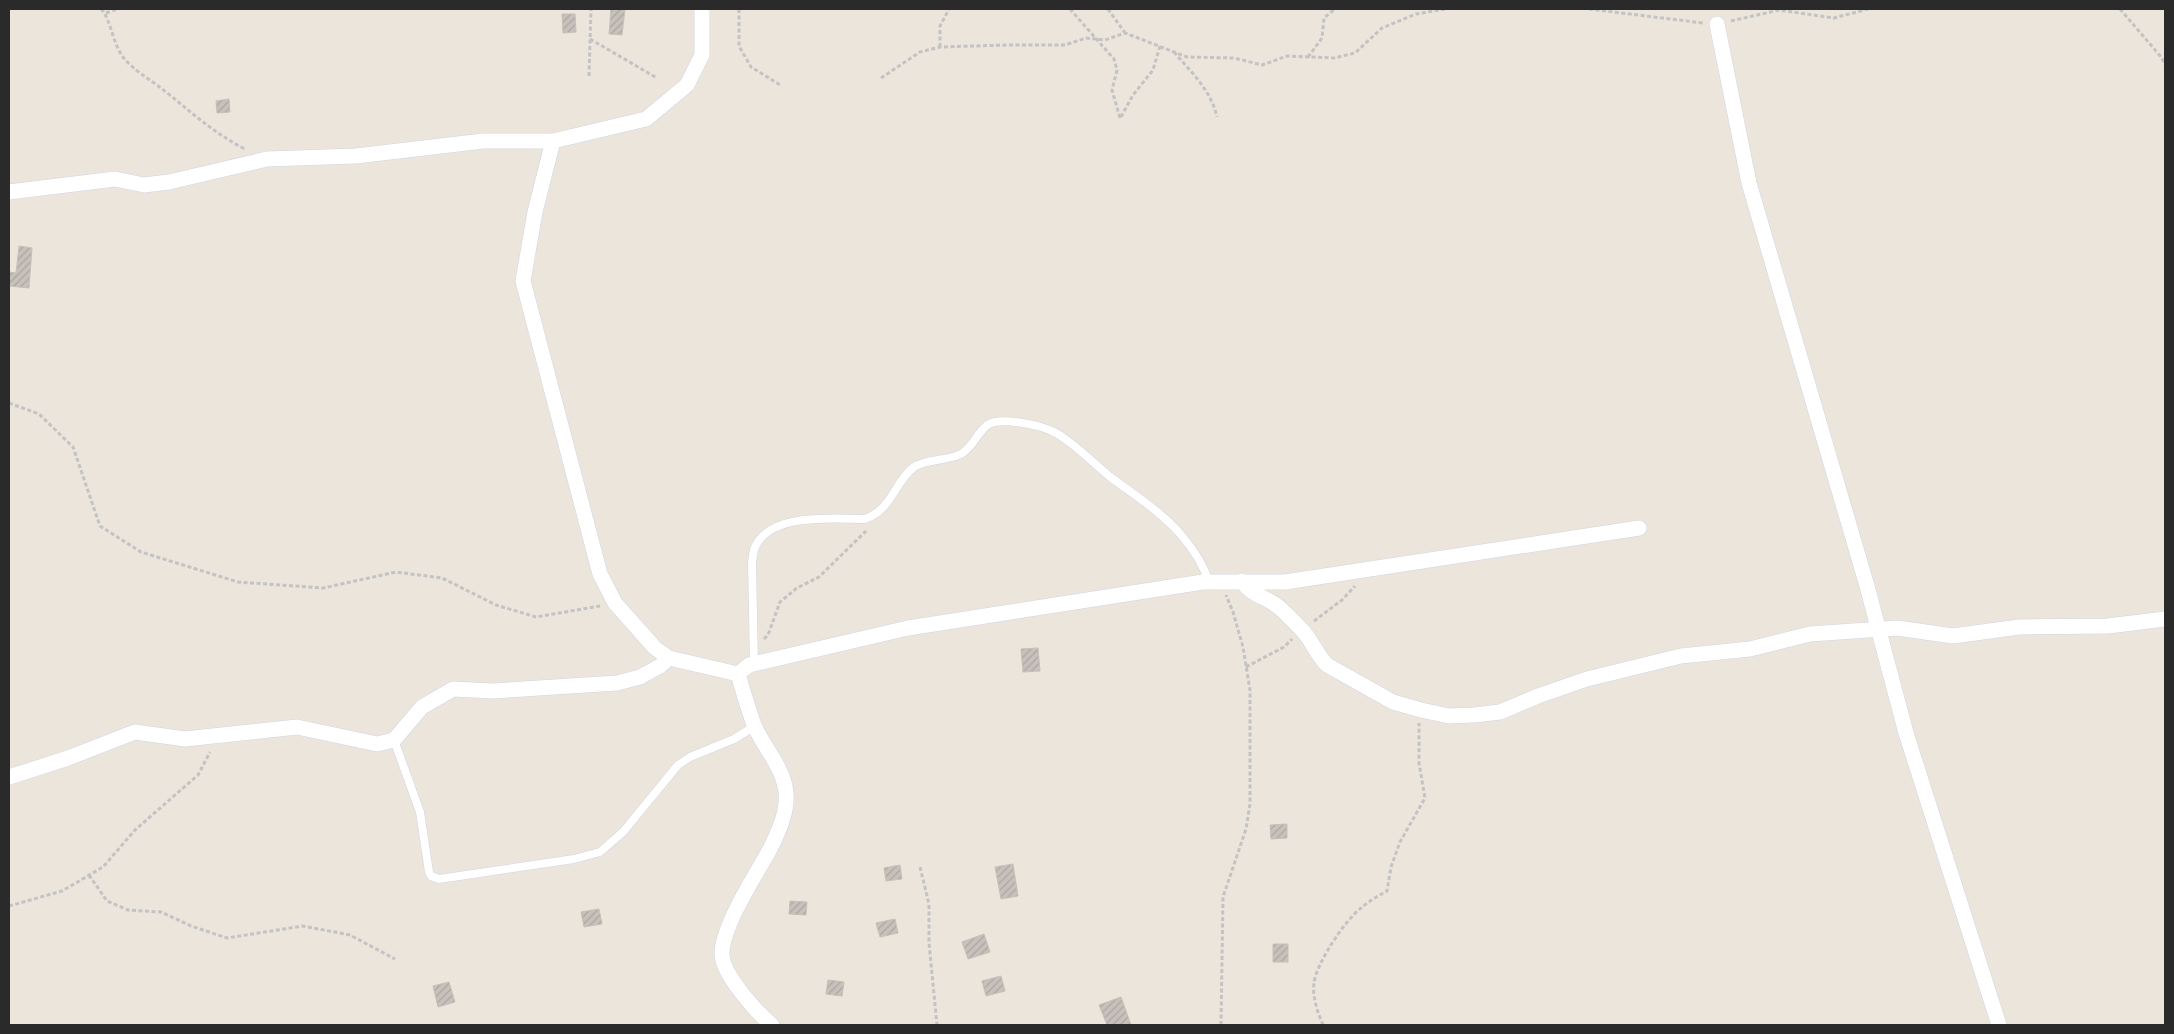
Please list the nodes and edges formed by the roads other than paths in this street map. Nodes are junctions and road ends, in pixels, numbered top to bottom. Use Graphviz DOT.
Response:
graph roads {
  1 [pos="702,9"];
  2 [pos="1717,24"];
  3 [pos="553,141"];
  4 [pos="9,192"];
  5 [pos="1639,528"];
  6 [pos="1214,581"];
  7 [pos="1242,582"];
  8 [pos="2165,620"];
  9 [pos="1878,628"];
  10 [pos="669,658"];
  11 [pos="754,665"];
  12 [pos="738,674"];
  13 [pos="755,726"];
  14 [pos="394,740"];
  15 [pos="9,777"];
  16 [pos="772,1025"];
  17 [pos="1999,1025"];
  1 -- 3 [label="street"];
  2 -- 9 [label="street"];
  3 -- 4 [label="street"];
  3 -- 10 [label="street"];
  5 -- 7 [label="street"];
  6 -- 7 [label="street"];
  6 -- 11 [label="street"];
  6 -- 11 [label="lane"];
  7 -- 9 [label="street"];
  8 -- 9 [label="street"];
  9 -- 17 [label="street"];
  10 -- 12 [label="street"];
  10 -- 14 [label="street"];
  11 -- 12 [label="street"];
  12 -- 13 [label="street"];
  13 -- 14 [label="lane"];
  13 -- 16 [label="street"];
  14 -- 15 [label="street"];
}
